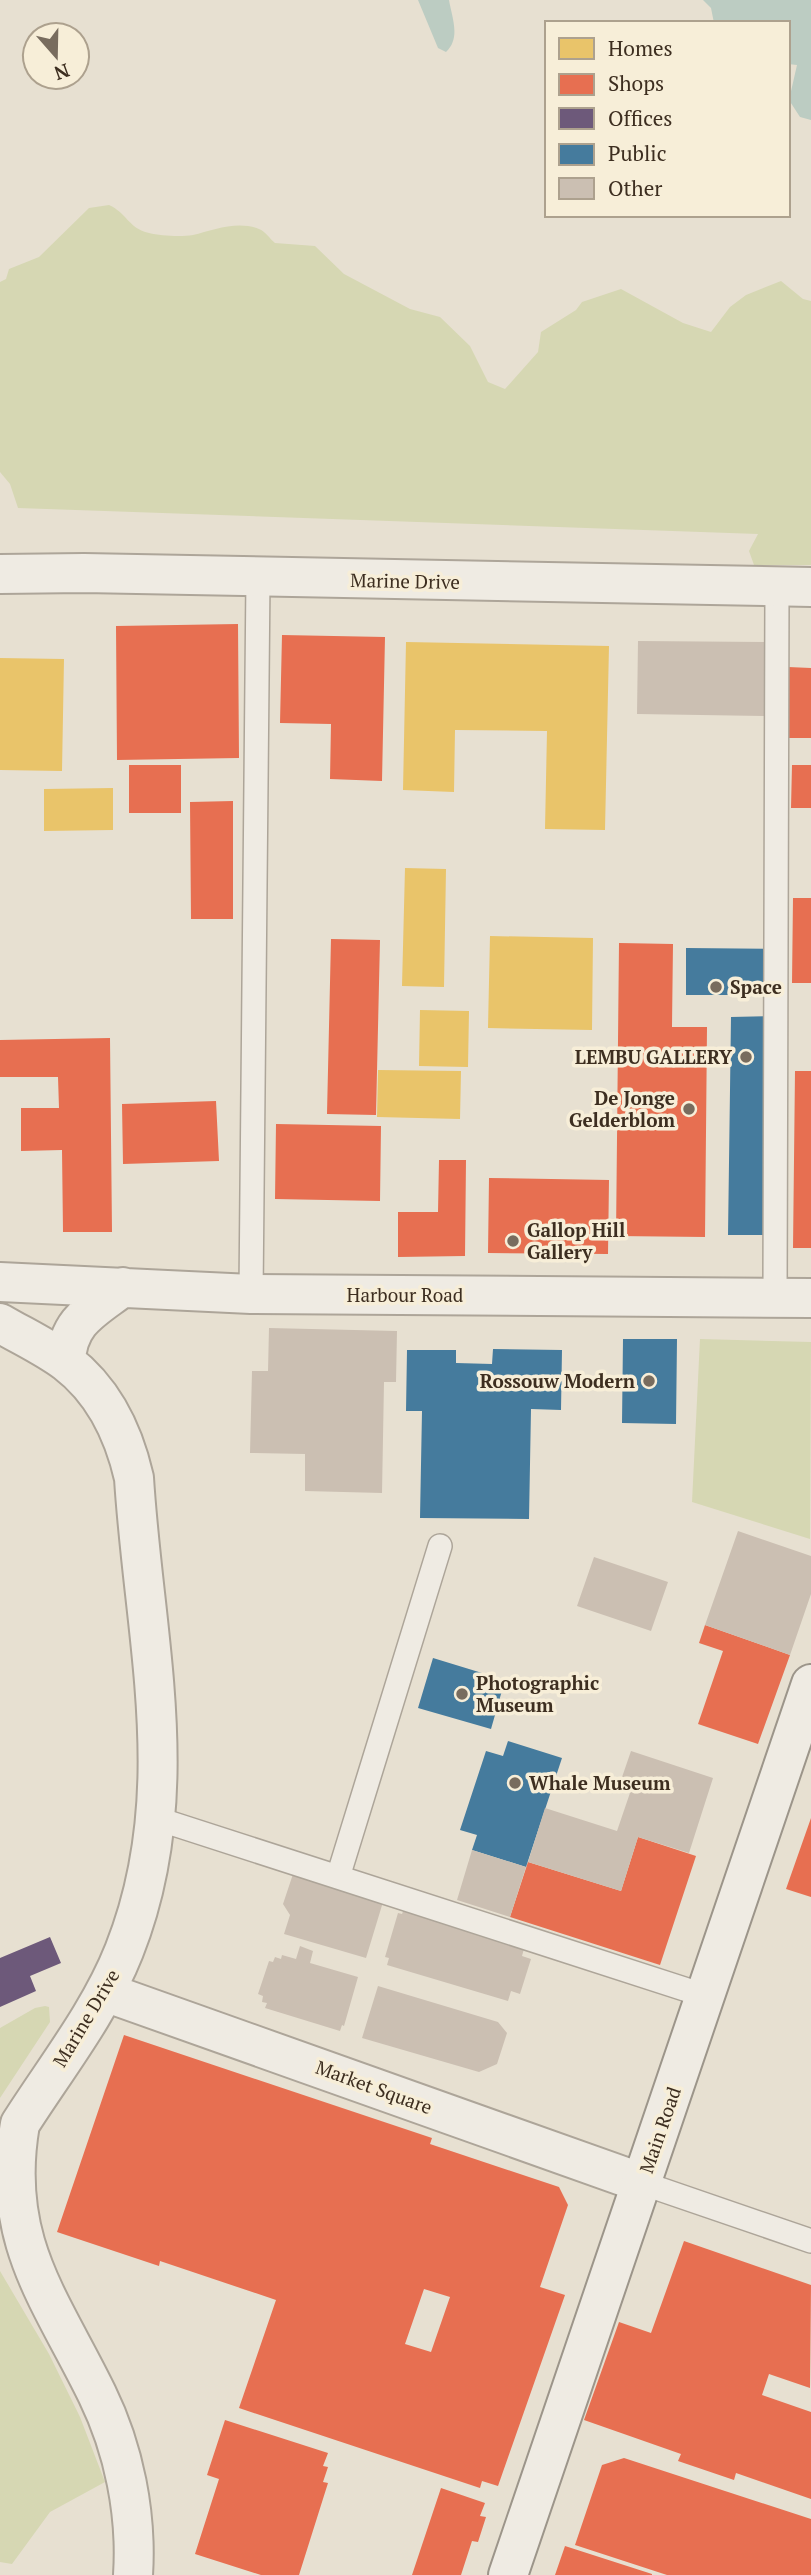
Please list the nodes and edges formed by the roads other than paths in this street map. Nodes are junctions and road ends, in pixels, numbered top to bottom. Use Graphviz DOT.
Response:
graph roads {
  1 [pos="0,574"];
  2 [pos="258,578"];
  3 [pos="794,588"];
  4 [pos="0,1282"];
  5 [pos="123,1287"];
  6 [pos="251,1294"];
  7 [pos="793,1298"];
  8 [pos="0,1323"];
  9 [pos="66,1362"];
  10 [pos="440,1546"];
  11 [pos="811,1684"];
  12 [pos="155,1818"];
  13 [pos="338,1877"];
  14 [pos="105,1992"];
  15 [pos="706,1996"];
  16 [pos="642,2183"];
  17 [pos="811,2241"];
  18 [pos="133,2575"];
  19 [pos="508,2575"];
  1 -- 2 [label="street, Marine Drive"];
  2 -- 3 [label="street, Marine Drive"];
  2 -- 6 [label="lane"];
  3 -- 7 [label="lane"];
  4 -- 5 [label="street, Harbour Road"];
  5 -- 6 [label="street, Harbour Road"];
  5 -- 9 [label="street"];
  6 -- 7 [label="street, Harbour Road"];
  8 -- 9 [label="street, Marine Drive"];
  9 -- 12 [label="street, Marine Drive"];
  10 -- 13 [label="lane"];
  11 -- 15 [label="street, Main Road"];
  12 -- 13 [label="lane"];
  12 -- 14 [label="street, Marine Drive"];
  13 -- 15 [label="lane"];
  14 -- 16 [label="street, Market Square"];
  14 -- 18 [label="street, Marine Drive"];
  15 -- 16 [label="street, Main Road"];
  16 -- 17 [label="lane"];
  16 -- 19 [label="street, Main Road"];
}
